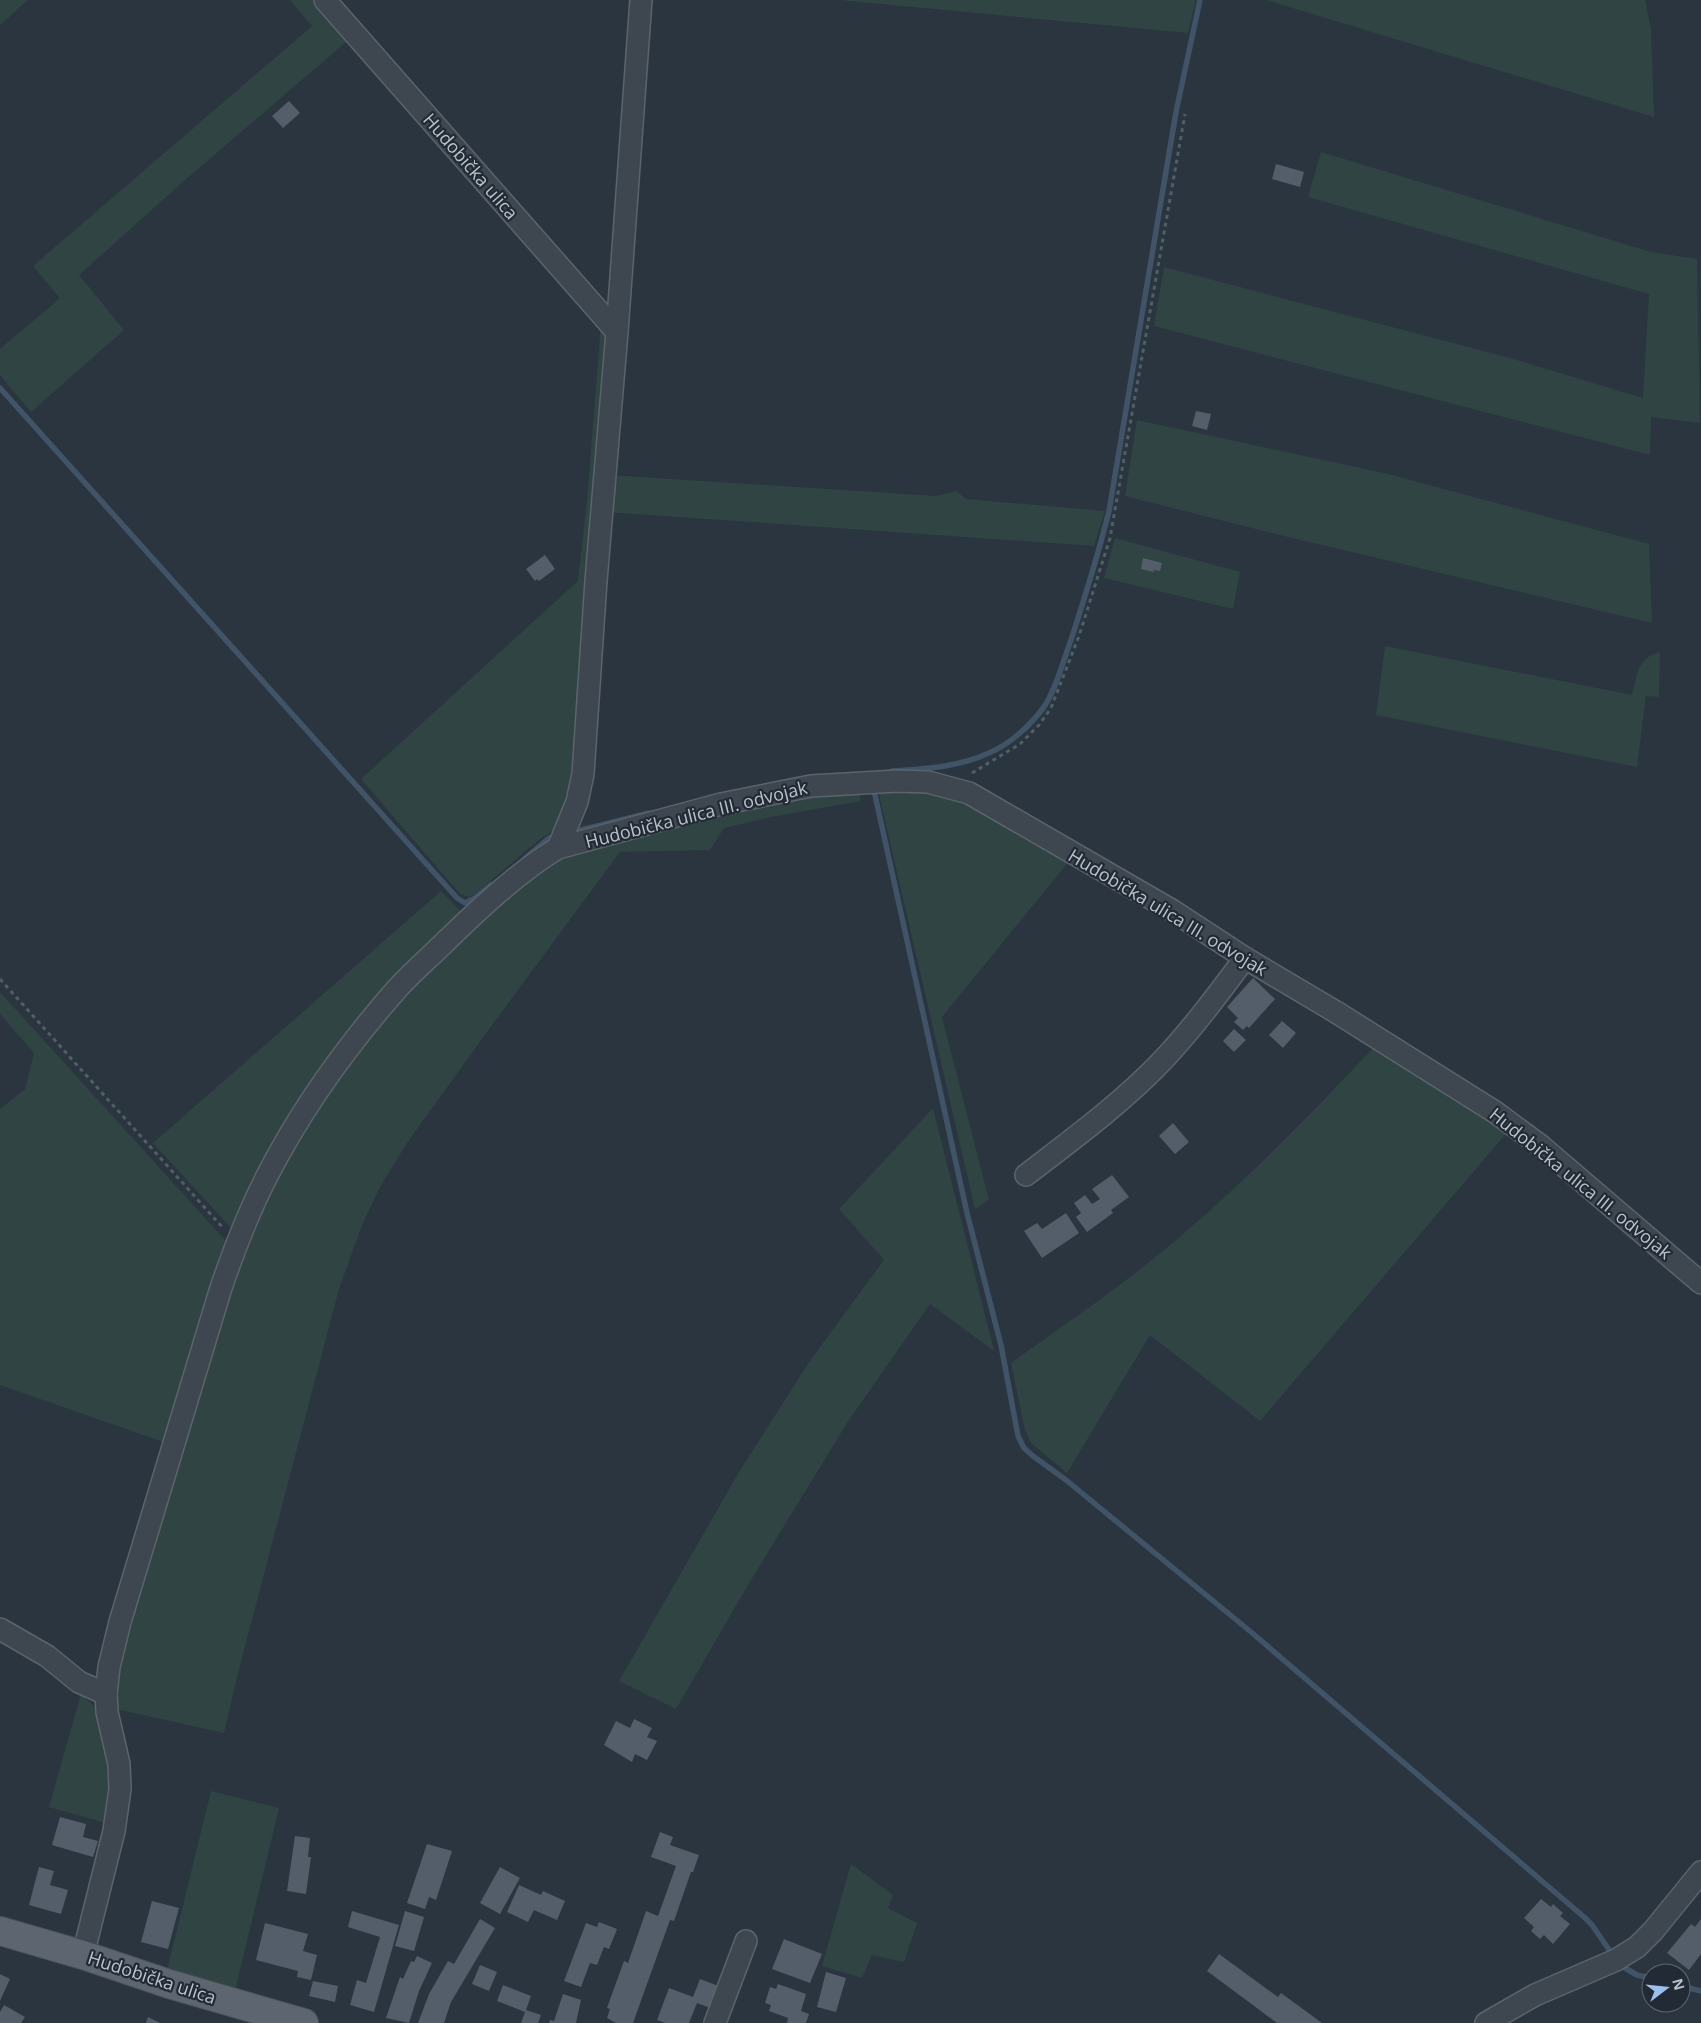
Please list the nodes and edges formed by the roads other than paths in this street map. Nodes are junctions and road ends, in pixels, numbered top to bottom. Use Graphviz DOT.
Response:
graph roads {
  1 [pos="325,0"];
  2 [pos="641,0"];
  3 [pos="617,332"];
  4 [pos="558,848"];
  5 [pos="1244,958"];
  6 [pos="1026,1175"];
  7 [pos="1701,1283"];
  8 [pos="0,1629"];
  9 [pos="106,1694"];
  10 [pos="1701,1872"];
  11 [pos="0,1931"];
  12 [pos="746,1941"];
  13 [pos="83,1955"];
  14 [pos="304,2023"];
  15 [pos="715,2023"];
  16 [pos="1486,2023"];
  1 -- 3 [label="street, Hudobička ulica"];
  2 -- 3 [label="street"];
  3 -- 4 [label="street"];
  4 -- 5 [label="street, Hudobička ulica III. odvojak"];
  4 -- 9 [label="street, Hudobička ulica III. odvojak"];
  5 -- 6 [label="street"];
  5 -- 7 [label="street, Hudobička ulica III. odvojak"];
  8 -- 9 [label="street"];
  9 -- 13 [label="street, Hudobička ulica III. odvojak"];
  10 -- 16 [label="street"];
  11 -- 13 [label="main road, Hudobička ulica"];
  12 -- 15 [label="street"];
  13 -- 14 [label="main road, Hudobička ulica"];
}
